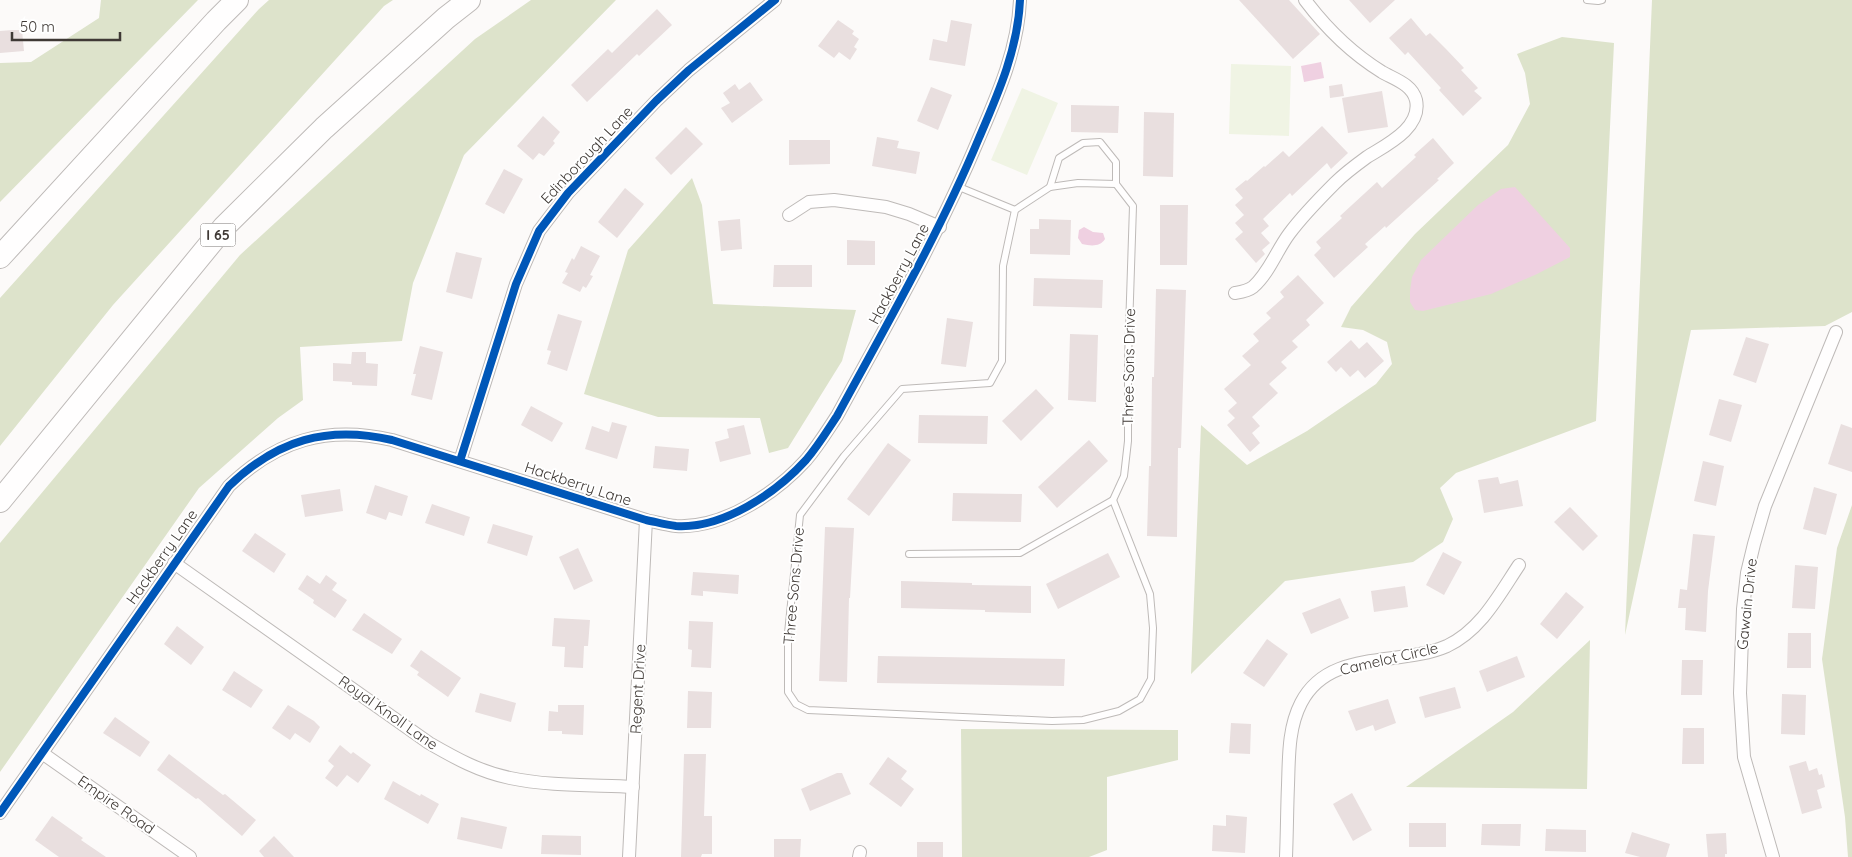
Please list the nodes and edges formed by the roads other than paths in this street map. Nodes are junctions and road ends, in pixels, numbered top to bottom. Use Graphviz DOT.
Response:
graph roads {
  1 [pos="238,0"];
  2 [pos="469,0"];
  3 [pos="775,0"];
  4 [pos="1020,0"];
  5 [pos="1305,0"];
  6 [pos="1588,0"];
  7 [pos="1602,0"];
  8 [pos="1116,184"];
  9 [pos="959,187"];
  10 [pos="1050,187"];
  11 [pos="1015,210"];
  12 [pos="789,215"];
  13 [pos="940,227"];
  14 [pos="0,257"];
  15 [pos="1235,293"];
  16 [pos="1836,332"];
  17 [pos="460,461"];
  18 [pos="1113,500"];
  19 [pos="0,501"];
  20 [pos="646,520"];
  21 [pos="909,554"];
  22 [pos="174,563"];
  23 [pos="1519,565"];
  24 [pos="42,753"];
  25 [pos="633,787"];
  26 [pos="0,813"];
  27 [pos="190,857"];
  28 [pos="629,857"];
  29 [pos="1286,857"];
  30 [pos="1773,857"];
  1 -- 14 [label="highway"];
  2 -- 19 [label="highway, I 65"];
  3 -- 17 [label="street, Edinborough Lane"];
  4 -- 9 [label="street, Hackberry Lane"];
  5 -- 15 [label="street"];
  6 -- 7 [label="lane"];
  8 -- 10 [label="lane"];
  8 -- 10 [label="lane"];
  8 -- 18 [label="lane, Three Sons Drive"];
  9 -- 11 [label="lane"];
  9 -- 13 [label="street, Hackberry Lane"];
  10 -- 11 [label="lane"];
  11 -- 18 [label="lane, Three Sons Drive"];
  12 -- 13 [label="street, Hackberry Lane"];
  13 -- 20 [label="street, Hackberry Lane"];
  16 -- 30 [label="street, Gawain Drive"];
  17 -- 20 [label="street, Hackberry Lane"];
  17 -- 22 [label="street, Hackberry Lane"];
  18 -- 21 [label="lane"];
  20 -- 25 [label="street, Regent Drive"];
  22 -- 24 [label="street, Hackberry Lane"];
  22 -- 25 [label="street, Royal Knoll Lane"];
  23 -- 29 [label="street, Camelot Circle"];
  24 -- 26 [label="street, Hackberry Lane"];
  24 -- 27 [label="street, Empire Road"];
  25 -- 28 [label="street, Regent Drive"];
}
